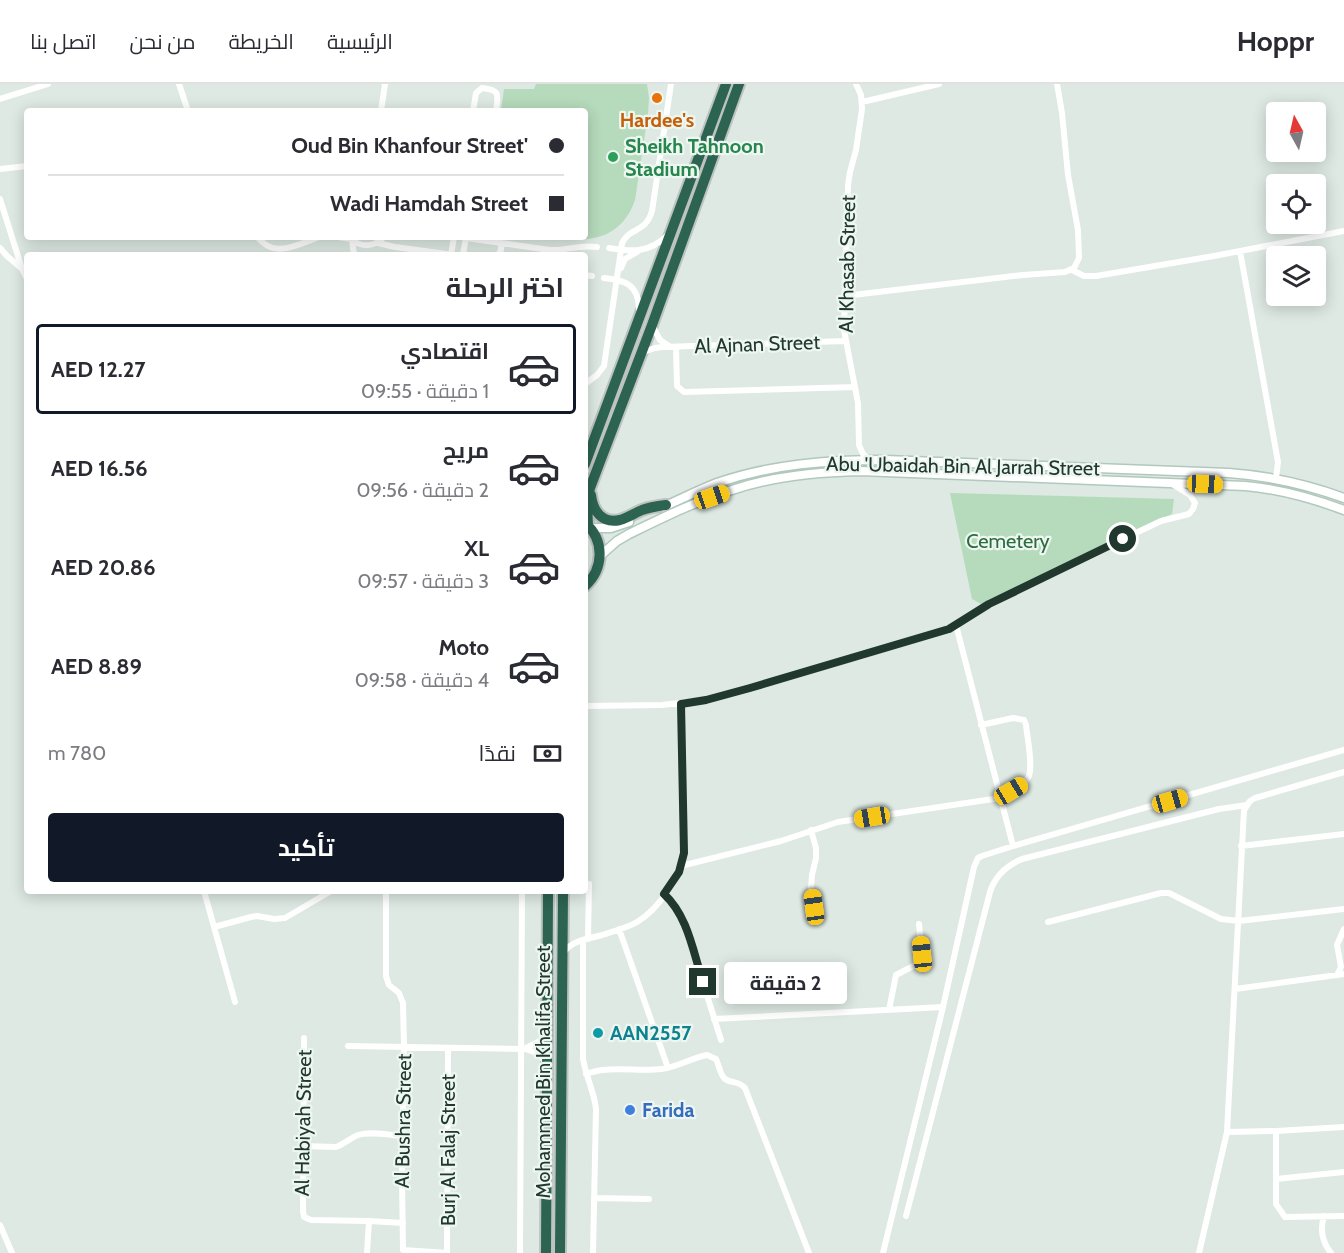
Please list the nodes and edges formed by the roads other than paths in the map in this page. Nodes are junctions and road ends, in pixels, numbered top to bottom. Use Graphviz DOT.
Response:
graph roads {
  1 [pos="48,84"];
  2 [pos="179,84"];
  3 [pos="385,84"];
  4 [pos="671,84"];
  5 [pos="726,84"];
  6 [pos="739,84"];
  7 [pos="856,84"];
  8 [pos="939,84"];
  9 [pos="1057,84"];
  10 [pos="0,99"];
  11 [pos="862,102"];
  12 [pos="187,108"];
  13 [pos="381,108"];
  14 [pos="474,108"];
  15 [pos="496,108"];
  16 [pos="24,166"];
  17 [pos="0,170"];
  18 [pos="0,200"];
  19 [pos="672,230"];
  20 [pos="1344,231"];
  21 [pos="261,240"];
  22 [pos="310,240"];
  23 [pos="353,240"];
  24 [pos="380,240"];
  25 [pos="478,240"];
  26 [pos="377,243"];
  27 [pos="501,244"];
  28 [pos="574,247"];
  29 [pos="597,247"];
  30 [pos="0,248"];
  31 [pos="609,248"];
  32 [pos="643,249"];
  33 [pos="550,250"];
  34 [pos="621,250"];
  35 [pos="1240,251"];
  36 [pos="274,252"];
  37 [pos="370,252"];
  38 [pos="431,252"];
  39 [pos="500,252"];
  40 [pos="553,252"];
  41 [pos="572,252"];
  42 [pos="22,269"];
  43 [pos="1072,270"];
  44 [pos="24,273"];
  45 [pos="604,278"];
  46 [pos="617,279"];
  47 [pos="627,282"];
  48 [pos="844,296"];
  49 [pos="639,315"];
  50 [pos="652,324"];
  51 [pos="845,341"];
  52 [pos="673,347"];
  53 [pos="641,353"];
  54 [pos="588,382"];
  55 [pos="855,387"];
  56 [pos="859,445"];
  57 [pos="588,456"];
  58 [pos="845,460"];
  59 [pos="870,460"];
  60 [pos="1276,478"];
  61 [pos="1169,482"];
  62 [pos="590,488"];
  63 [pos="1344,498"];
  64 [pos="588,503"];
  65 [pos="666,505"];
  66 [pos="1344,510"];
  67 [pos="588,526"];
  68 [pos="600,556"];
  69 [pos="588,582"];
  70 [pos="956,626"];
  71 [pos="681,704"];
  72 [pos="588,705"];
  73 [pos="981,725"];
  74 [pos="1344,750"];
  75 [pos="1344,772"];
  76 [pos="1000,798"];
  77 [pos="1247,805"];
  78 [pos="811,830"];
  79 [pos="1344,834"];
  80 [pos="1013,846"];
  81 [pos="1241,846"];
  82 [pos="681,866"];
  83 [pos="589,884"];
  84 [pos="205,894"];
  85 [pos="326,894"];
  86 [pos="386,894"];
  87 [pos="522,894"];
  88 [pos="548,894"];
  89 [pos="562,894"];
  90 [pos="664,894"];
  91 [pos="814,907"];
  92 [pos="1344,909"];
  93 [pos="1239,921"];
  94 [pos="1048,922"];
  95 [pos="919,924"];
  96 [pos="214,927"];
  97 [pos="562,928"];
  98 [pos="1344,929"];
  99 [pos="619,930"];
  100 [pos="585,939"];
  101 [pos="562,957"];
  102 [pos="1341,974"];
  103 [pos="1235,989"];
  104 [pos="235,1002"];
  105 [pos="943,1007"];
  106 [pos="889,1010"];
  107 [pos="714,1019"];
  108 [pos="547,1032"];
  109 [pos="304,1038"];
  110 [pos="721,1040"];
  111 [pos="348,1046"];
  112 [pos="404,1047"];
  113 [pos="448,1048"];
  114 [pos="524,1049"];
  115 [pos="547,1065"];
  116 [pos="668,1068"];
  117 [pos="586,1074"];
  118 [pos="1344,1127"];
  119 [pos="1276,1131"];
  120 [pos="1227,1132"];
  121 [pos="402,1136"];
  122 [pos="302,1146"];
  123 [pos="1344,1172"];
  124 [pos="1276,1179"];
  125 [pos="594,1198"];
  126 [pos="649,1199"];
  127 [pos="906,1216"];
  128 [pos="1324,1216"];
  129 [pos="1344,1216"];
  130 [pos="369,1221"];
  131 [pos="403,1223"];
  132 [pos="0,1225"];
  133 [pos="12,1253"];
  134 [pos="368,1253"];
  135 [pos="447,1253"];
  136 [pos="520,1253"];
  137 [pos="546,1253"];
  138 [pos="560,1253"];
  139 [pos="593,1253"];
  140 [pos="809,1253"];
  141 [pos="883,1253"];
  142 [pos="1199,1253"];
  143 [pos="1331,1253"];
  1 -- 10 [label="street"];
  2 -- 12 [label="street"];
  3 -- 13 [label="street"];
  4 -- 34 [label="street"];
  5 -- 19 [label="highway"];
  6 -- 50 [label="highway"];
  7 -- 11 [label="street, Al Khasab Street"];
  8 -- 11 [label="street"];
  9 -- 43 [label="street"];
  11 -- 48 [label="street, Al Khasab Street"];
  14 -- 15 [label="street"];
  16 -- 17 [label="street"];
  18 -- 42 [label="street"];
  19 -- 32 [label="street"];
  19 -- 49 [label="highway"];
  20 -- 35 [label="street"];
  21 -- 36 [label="street"];
  22 -- 36 [label="street"];
  23 -- 26 [label="street"];
  24 -- 26 [label="street"];
  25 -- 27 [label="street"];
  26 -- 37 [label="street"];
  26 -- 38 [label="street"];
  27 -- 33 [label="street"];
  27 -- 39 [label="street"];
  28 -- 29 [label="street"];
  28 -- 33 [label="street"];
  28 -- 41 [label="street"];
  30 -- 42 [label="street"];
  31 -- 34 [label="street"];
  32 -- 34 [label="street"];
  32 -- 47 [label="street"];
  33 -- 40 [label="street"];
  34 -- 46 [label="street"];
  35 -- 43 [label="street"];
  35 -- 60 [label="street"];
  42 -- 44 [label="street"];
  43 -- 48 [label="street"];
  45 -- 46 [label="street"];
  46 -- 47 [label="street"];
  46 -- 54 [label="street"];
  47 -- 49 [label="street"];
  48 -- 51 [label="street, Al Khasab Street"];
  49 -- 57 [label="highway"];
  50 -- 52 [label="street, Al Ajnan Street"];
  50 -- 53 [label="highway"];
  51 -- 52 [label="street, Al Ajnan Street"];
  51 -- 55 [label="street, Al Khasab Street"];
  52 -- 53 [label="street, Al Ajnan Street"];
  52 -- 55 [label="street"];
  53 -- 62 [label="highway"];
  55 -- 56 [label="street, Al Khasab Street"];
  56 -- 58 [label="street"];
  56 -- 59 [label="street"];
  58 -- 59 [label="main road, Abu 'Ubaidah Bin Al Jarrah Street"];
  58 -- 65 [label="main road, Abu 'Ubaidah Bin Al Jarrah Street"];
  59 -- 60 [label="main road, Abu 'Ubaidah Bin Al Jarrah Street"];
  60 -- 63 [label="main road, Abu 'Ubaidah Bin Al Jarrah Street"];
  61 -- 66 [label="main road, Abu 'Ubaidah Bin Al Jarrah Street"];
  61 -- 68 [label="main road, Abu 'Ubaidah Bin Al Jarrah Street"];
  61 -- 70 [label="street"];
  62 -- 64 [label="highway"];
  62 -- 65 [label="highway"];
  65 -- 67 [label="main road, Abu 'Ubaidah Bin Al Jarrah Street"];
  67 -- 68 [label="highway"];
  68 -- 69 [label="highway"];
  70 -- 71 [label="street"];
  70 -- 73 [label="street"];
  71 -- 72 [label="street"];
  71 -- 82 [label="street"];
  73 -- 76 [label="street"];
  73 -- 76 [label="street"];
  74 -- 80 [label="street"];
  75 -- 77 [label="street"];
  76 -- 78 [label="street"];
  76 -- 80 [label="street"];
  77 -- 81 [label="street"];
  77 -- 127 [label="street"];
  78 -- 82 [label="street"];
  78 -- 91 [label="street"];
  79 -- 81 [label="street"];
  80 -- 105 [label="street"];
  81 -- 93 [label="street"];
  82 -- 90 [label="street"];
  83 -- 100 [label="street"];
  84 -- 96 [label="street"];
  85 -- 96 [label="street"];
  86 -- 112 [label="street, Al Bushra Street"];
  87 -- 114 [label="street"];
  88 -- 108 [label="highway, Mohammed Bin Khalifa Street"];
  89 -- 97 [label="highway, Mohammed Bin Khalifa Street"];
  90 -- 99 [label="street"];
  90 -- 107 [label="street"];
  92 -- 93 [label="street"];
  93 -- 94 [label="street"];
  93 -- 103 [label="street"];
  95 -- 106 [label="street"];
  96 -- 104 [label="street"];
  97 -- 100 [label="street"];
  97 -- 101 [label="highway, Mohammed Bin Khalifa Street"];
  98 -- 102 [label="street"];
  99 -- 100 [label="street"];
  99 -- 116 [label="street"];
  100 -- 101 [label="street"];
  100 -- 117 [label="street"];
  101 -- 138 [label="highway, Mohammed Bin Khalifa Street"];
  102 -- 103 [label="street"];
  103 -- 120 [label="street"];
  105 -- 106 [label="street"];
  105 -- 141 [label="street"];
  106 -- 107 [label="street"];
  107 -- 110 [label="street"];
  108 -- 114 [label="street"];
  108 -- 115 [label="highway, Mohammed Bin Khalifa Street"];
  109 -- 122 [label="street, Al Habiyah Street"];
  111 -- 112 [label="street"];
  112 -- 113 [label="street"];
  112 -- 121 [label="street, Al Bushra Street"];
  113 -- 114 [label="street"];
  113 -- 135 [label="street, Burj Al Falaj Street"];
  114 -- 115 [label="street"];
  114 -- 136 [label="street"];
  115 -- 137 [label="highway, Mohammed Bin Khalifa Street"];
  116 -- 117 [label="street"];
  116 -- 140 [label="street"];
  117 -- 125 [label="street"];
  118 -- 119 [label="street"];
  119 -- 120 [label="street"];
  119 -- 124 [label="street"];
  120 -- 142 [label="street"];
  121 -- 122 [label="street"];
  121 -- 131 [label="street, Al Bushra Street"];
  122 -- 130 [label="street, Al Habiyah Street"];
  123 -- 124 [label="street"];
  124 -- 128 [label="street"];
  125 -- 126 [label="street"];
  125 -- 139 [label="street"];
  128 -- 129 [label="street"];
  128 -- 143 [label="street"];
  130 -- 131 [label="street"];
  130 -- 134 [label="street"];
  131 -- 135 [label="street, Al Bushra Street"];
  132 -- 133 [label="street"];
}
